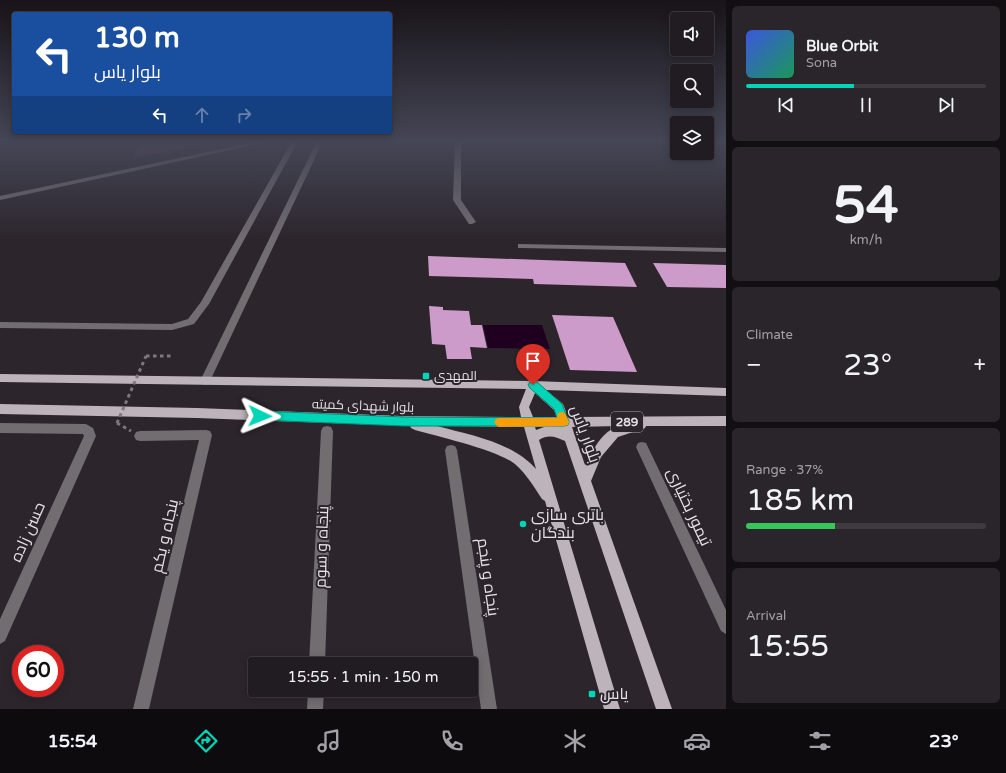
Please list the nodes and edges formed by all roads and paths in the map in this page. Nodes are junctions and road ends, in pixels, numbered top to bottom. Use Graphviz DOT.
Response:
graph roads {
  1 [pos="113,174"];
  2 [pos="277,174"];
  3 [pos="304,174"];
  4 [pos="457,174"];
  5 [pos="0,198"];
  6 [pos="472,222"];
  7 [pos="522,246"];
  8 [pos="726,250"];
  9 [pos="0,325"];
  10 [pos="171,356"];
  11 [pos="0,378"];
  12 [pos="205,381"];
  13 [pos="533,385"];
  14 [pos="726,392"];
  15 [pos="0,409"];
  16 [pos="404,421"];
  17 [pos="726,421"];
  18 [pos="529,422"];
  19 [pos="564,422"];
  20 [pos="650,422"];
  21 [pos="117,423"];
  22 [pos="0,428"];
  23 [pos="327,431"];
  24 [pos="140,436"];
  25 [pos="569,437"];
  26 [pos="534,438"];
  27 [pos="642,446"];
  28 [pos="451,450"];
  29 [pos="584,482"];
  30 [pos="555,510"];
  31 [pos="726,626"];
  32 [pos="0,636"];
  33 [pos="317,657"];
  34 [pos="316,697"];
  35 [pos="141,709"];
  36 [pos="315,709"];
  37 [pos="489,709"];
  38 [pos="612,709"];
  39 [pos="664,709"];
  1 -- 5 [label="street"];
  2 -- 9 [label="street"];
  3 -- 12 [label="street"];
  4 -- 6 [label="street"];
  7 -- 8 [label="street"];
  10 -- 21 [label="path, bridge"];
  11 -- 12 [label="main road, بلوار شهدای کمیته"];
  12 -- 13 [label="main road, بلوار شهدای کمیته"];
  13 -- 14 [label="main road, بلوار شهدای کمیته"];
  13 -- 18 [label="main road"];
  13 -- 19 [label="main road, بلوار یاس"];
  15 -- 16 [label="main road, بلوار شهدای کمیته / 289"];
  16 -- 18 [label="main road, بلوار شهدای کمیته / 289"];
  16 -- 30 [label="main road"];
  17 -- 20 [label="main road, بلوار شهدای کمیته / 289"];
  18 -- 19 [label="main road, بلوار شهدای کمیته / 289"];
  18 -- 26 [label="main road"];
  19 -- 20 [label="main road, بلوار شهدای کمیته / 289"];
  19 -- 25 [label="main road, بلوار یاس"];
  20 -- 29 [label="main road"];
  22 -- 32 [label="street, حسن زاده"];
  23 -- 33 [label="street, پنجاه و سوم"];
  24 -- 35 [label="street, پنجاه و یکم"];
  25 -- 26 [label="main road"];
  25 -- 29 [label="main road, بلوار یاس"];
  26 -- 30 [label="main road"];
  27 -- 31 [label="street, تیمور بختیاری"];
  28 -- 37 [label="street, پنجاه و پنجم"];
  29 -- 39 [label="main road, بلوار یاس"];
  30 -- 38 [label="main road"];
  34 -- 36 [label="street"];
}
